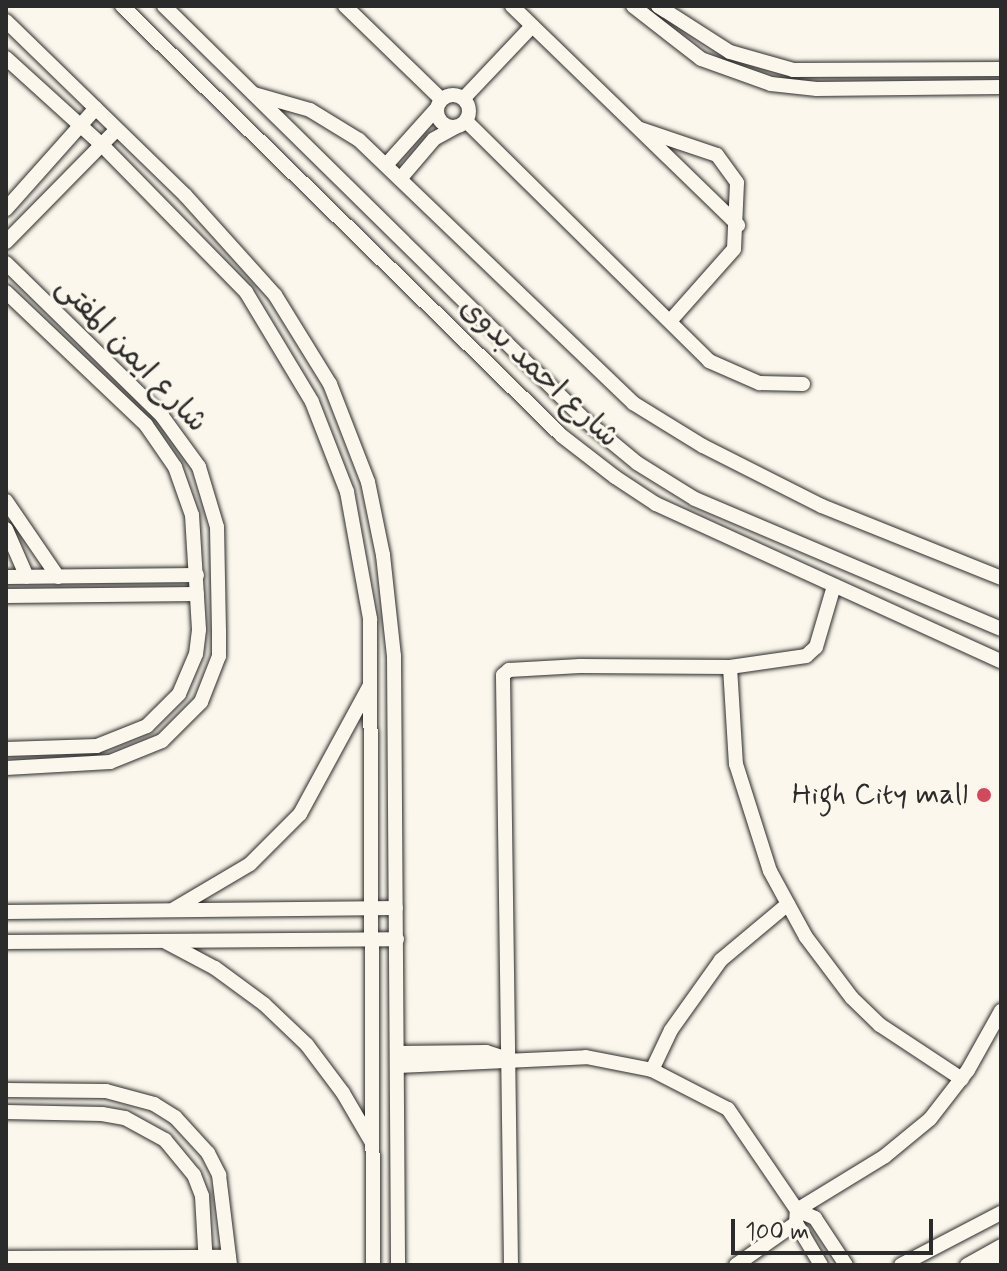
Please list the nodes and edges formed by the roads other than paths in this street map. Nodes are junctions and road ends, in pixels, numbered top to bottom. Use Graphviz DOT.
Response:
graph roads {
  1 [pos="122,6"];
  2 [pos="164,6"];
  3 [pos="345,6"];
  4 [pos="512,6"];
  5 [pos="633,6"];
  6 [pos="658,6"];
  7 [pos="6,21"];
  8 [pos="532,26"];
  9 [pos="6,58"];
  10 [pos="1001,69"];
  11 [pos="1001,87"];
  12 [pos="254,94"];
  13 [pos="464,98"];
  14 [pos="439,104"];
  15 [pos="96,108"];
  16 [pos="461,124"];
  17 [pos="81,125"];
  18 [pos="635,127"];
  19 [pos="117,129"];
  20 [pos="102,145"];
  21 [pos="386,165"];
  22 [pos="400,179"];
  23 [pos="6,209"];
  24 [pos="738,225"];
  25 [pos="6,242"];
  26 [pos="6,263"];
  27 [pos="6,292"];
  28 [pos="670,321"];
  29 [pos="803,384"];
  30 [pos="6,501"];
  31 [pos="6,529"];
  32 [pos="197,575"];
  33 [pos="6,577"];
  34 [pos="27,577"];
  35 [pos="58,577"];
  36 [pos="1001,578"];
  37 [pos="834,586"];
  38 [pos="197,594"];
  39 [pos="6,596"];
  40 [pos="1001,629"];
  41 [pos="1001,661"];
  42 [pos="730,667"];
  43 [pos="371,683"];
  44 [pos="6,749"];
  45 [pos="6,768"];
  46 [pos="788,904"];
  47 [pos="372,907"];
  48 [pos="396,908"];
  49 [pos="172,910"];
  50 [pos="6,912"];
  51 [pos="372,938"];
  52 [pos="397,939"];
  53 [pos="162,940"];
  54 [pos="6,942"];
  55 [pos="1001,1011"];
  56 [pos="505,1058"];
  57 [pos="398,1059"];
  58 [pos="652,1070"];
  59 [pos="962,1079"];
  60 [pos="62,1089"];
  61 [pos="6,1090"];
  62 [pos="61,1111"];
  63 [pos="6,1112"];
  64 [pos="373,1145"];
  65 [pos="1001,1213"];
  66 [pos="796,1217"];
  67 [pos="1001,1246"];
  68 [pos="6,1258"];
  69 [pos="1001,1260"];
  70 [pos="206,1261"];
  71 [pos="230,1261"];
  72 [pos="40,1262"];
  73 [pos="60,1262"];
  74 [pos="373,1265"];
  75 [pos="398,1265"];
  76 [pos="511,1265"];
  77 [pos="736,1265"];
  78 [pos="821,1265"];
  79 [pos="846,1265"];
  80 [pos="901,1265"];
  81 [pos="968,1265"];
  1 -- 37 [label="street, شارع احمد بدوى"];
  2 -- 12 [label="street, شارع احمد بدوى"];
  3 -- 14 [label="street"];
  4 -- 8 [label="street"];
  5 -- 11 [label="street"];
  6 -- 10 [label="street"];
  7 -- 15 [label="street"];
  8 -- 13 [label="street"];
  8 -- 18 [label="street"];
  9 -- 17 [label="street"];
  12 -- 21 [label="street"];
  12 -- 40 [label="street, شارع احمد بدوى"];
  13 -- 14 [label="street"];
  13 -- 16 [label="street"];
  14 -- 16 [label="street"];
  14 -- 21 [label="street"];
  15 -- 17 [label="street"];
  15 -- 19 [label="street"];
  16 -- 22 [label="street"];
  16 -- 28 [label="street"];
  17 -- 20 [label="street"];
  17 -- 23 [label="street"];
  18 -- 24 [label="street"];
  18 -- 24 [label="street"];
  19 -- 20 [label="street"];
  19 -- 48 [label="street"];
  20 -- 25 [label="street"];
  20 -- 43 [label="street"];
  21 -- 22 [label="street"];
  22 -- 36 [label="street"];
  24 -- 28 [label="street"];
  26 -- 45 [label="street, شارع ايمن المفتى"];
  27 -- 32 [label="street, شارع ايمن المفتى"];
  28 -- 29 [label="street"];
  30 -- 35 [label="street"];
  31 -- 34 [label="street"];
  32 -- 35 [label="street"];
  32 -- 38 [label="street, شارع ايمن المفتى"];
  33 -- 34 [label="street"];
  34 -- 35 [label="street"];
  37 -- 41 [label="street, شارع احمد بدوى"];
  37 -- 42 [label="street"];
  38 -- 39 [label="street"];
  38 -- 44 [label="street, شارع ايمن المفتى"];
  42 -- 46 [label="street"];
  42 -- 56 [label="street"];
  43 -- 47 [label="street"];
  43 -- 49 [label="street"];
  46 -- 58 [label="street"];
  46 -- 59 [label="street"];
  47 -- 48 [label="street"];
  47 -- 49 [label="street"];
  47 -- 51 [label="street"];
  48 -- 52 [label="street"];
  49 -- 50 [label="street"];
  51 -- 52 [label="street"];
  51 -- 53 [label="street"];
  51 -- 64 [label="street"];
  52 -- 57 [label="street"];
  53 -- 54 [label="street"];
  53 -- 64 [label="street"];
  55 -- 59 [label="street"];
  56 -- 57 [label="street"];
  56 -- 58 [label="street"];
  56 -- 76 [label="street"];
  57 -- 75 [label="street"];
  58 -- 66 [label="street"];
  59 -- 66 [label="street"];
  60 -- 61 [label="street"];
  60 -- 62 [label="street"];
  60 -- 71 [label="street"];
  62 -- 63 [label="street"];
  62 -- 70 [label="street"];
  64 -- 74 [label="street"];
  65 -- 80 [label="street"];
  66 -- 77 [label="street"];
  66 -- 78 [label="street"];
  66 -- 79 [label="street"];
  67 -- 81 [label="street"];
  68 -- 72 [label="street"];
  69 -- 81 [label="street"];
  70 -- 71 [label="street"];
  70 -- 73 [label="street"];
  72 -- 73 [label="street"];
}
